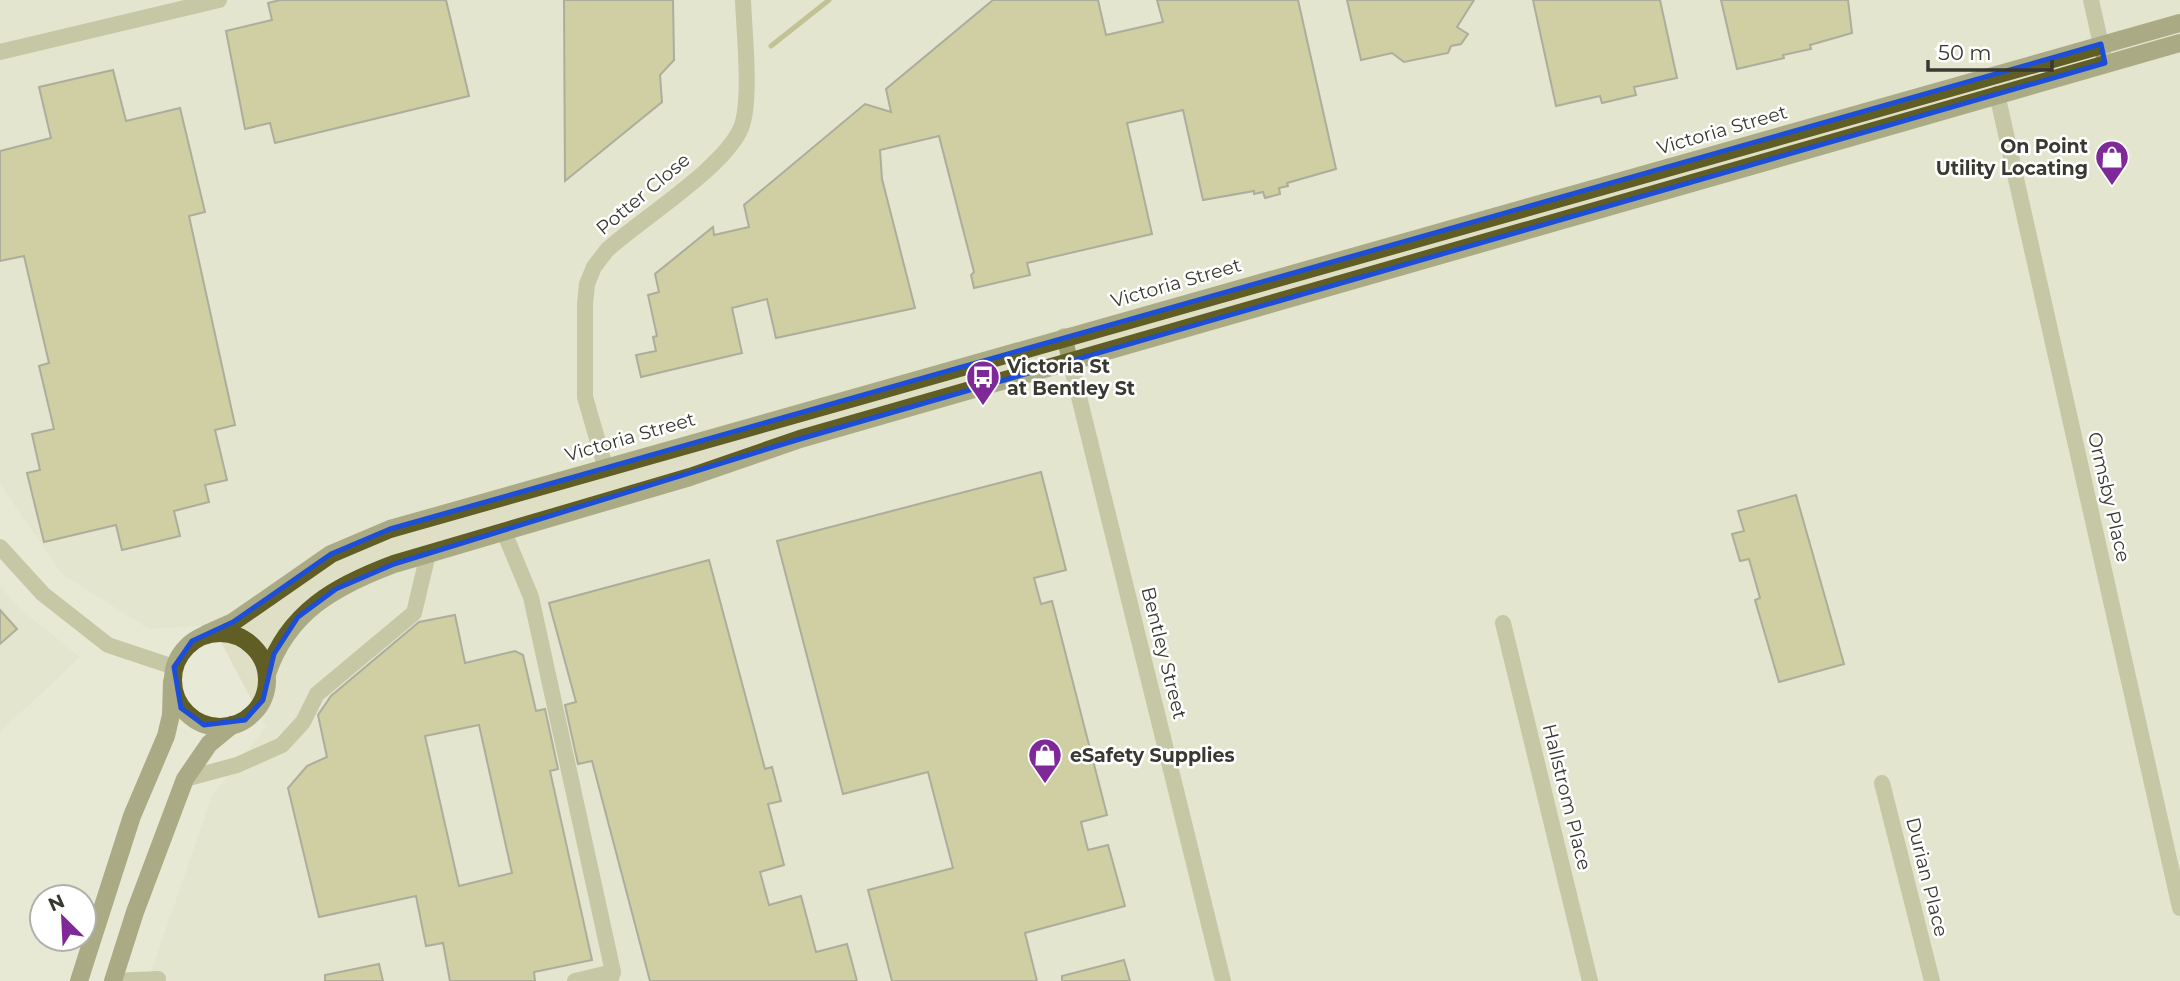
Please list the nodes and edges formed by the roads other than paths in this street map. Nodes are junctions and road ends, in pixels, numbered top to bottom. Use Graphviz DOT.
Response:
graph roads {
  1 [pos="219,0"];
  2 [pos="743,0"];
  3 [pos="2091,0"];
  4 [pos="2180,23"];
  5 [pos="2180,43"];
  6 [pos="2101,44"];
  7 [pos="0,52"];
  8 [pos="2105,64"];
  9 [pos="1997,94"];
  10 [pos="1063,336"];
  11 [pos="1070,362"];
  12 [pos="605,466"];
  13 [pos="504,532"];
  14 [pos="0,547"];
  15 [pos="428,554"];
  16 [pos="1503,623"];
  17 [pos="206,634"];
  18 [pos="173,674"];
  19 [pos="267,674"];
  20 [pos="232,725"];
  21 [pos="185,779"];
  22 [pos="1882,783"];
  23 [pos="2180,908"];
  24 [pos="611,977"];
  25 [pos="158,979"];
  26 [pos="79,981"];
  27 [pos="113,981"];
  28 [pos="575,981"];
  29 [pos="1223,981"];
  30 [pos="1590,981"];
  31 [pos="1932,981"];
  1 -- 7 [label="street"];
  2 -- 12 [label="street, Potter Close"];
  3 -- 6 [label="street"];
  4 -- 6 [label="main road, Victoria Street"];
  5 -- 8 [label="main road"];
  6 -- 8 [label="street"];
  6 -- 10 [label="main road, Victoria Street"];
  8 -- 9 [label="main road"];
  9 -- 11 [label="main road"];
  9 -- 23 [label="street, Ormsby Place"];
  10 -- 11 [label="street, Bentley Street"];
  10 -- 12 [label="main road, Victoria Street"];
  11 -- 13 [label="main road"];
  11 -- 29 [label="street, Bentley Street"];
  12 -- 17 [label="main road, Victoria Street"];
  13 -- 15 [label="main road"];
  13 -- 24 [label="street"];
  14 -- 18 [label="street"];
  15 -- 19 [label="main road"];
  15 -- 21 [label="street"];
  16 -- 30 [label="street, Hallstrom Place"];
  17 -- 18 [label="main road"];
  17 -- 19 [label="main road"];
  18 -- 20 [label="main road"];
  18 -- 26 [label="main road"];
  19 -- 20 [label="main road"];
  20 -- 21 [label="main road"];
  21 -- 27 [label="main road"];
  22 -- 31 [label="street, Durian Place"];
  24 -- 28 [label="street"];
  25 -- 27 [label="street"];
}
